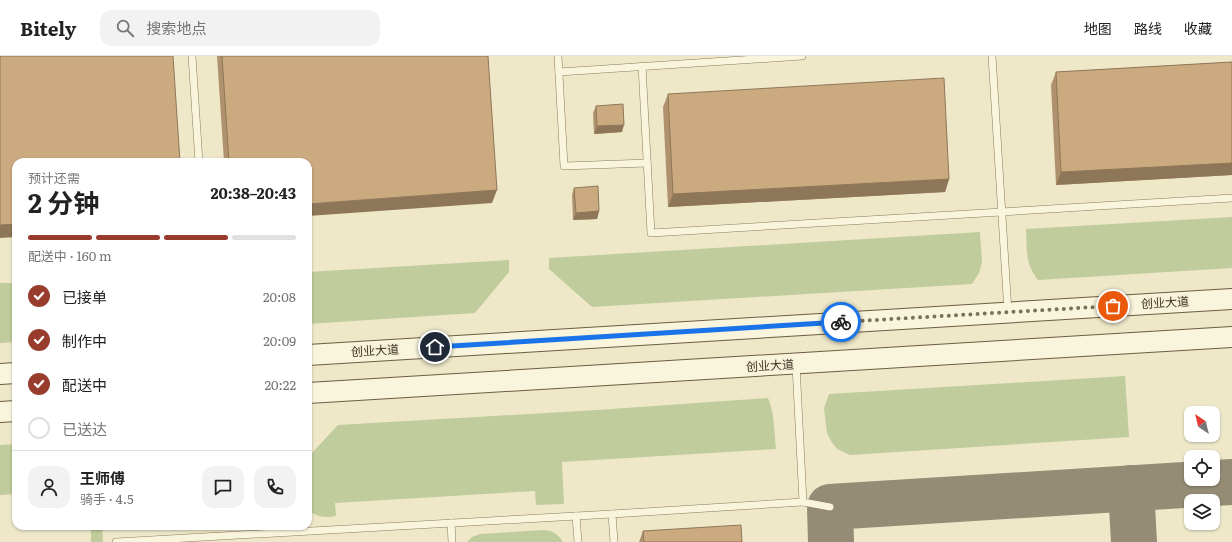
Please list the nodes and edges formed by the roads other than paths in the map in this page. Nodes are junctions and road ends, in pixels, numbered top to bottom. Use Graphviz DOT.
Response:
graph roads {
  1 [pos="192,56"];
  2 [pos="558,56"];
  3 [pos="789,56"];
  4 [pos="802,56"];
  5 [pos="992,56"];
  6 [pos="642,66"];
  7 [pos="559,72"];
  8 [pos="199,158"];
  9 [pos="647,163"];
  10 [pos="1232,198"];
  11 [pos="1002,212"];
  12 [pos="1232,299"];
  13 [pos="1008,312"];
  14 [pos="1232,337"];
  15 [pos="312,355"];
  16 [pos="796,364"];
  17 [pos="12,373"];
  18 [pos="0,374"];
  19 [pos="312,393"];
  20 [pos="12,411"];
  21 [pos="0,412"];
  22 [pos="803,502"];
  23 [pos="830,507"];
  24 [pos="612,514"];
  25 [pos="576,516"];
  26 [pos="451,523"];
  27 [pos="312,528"];
  28 [pos="271,530"];
  29 [pos="116,542"];
  30 [pos="452,542"];
  31 [pos="578,542"];
  32 [pos="614,542"];
  1 -- 8 [label="lane"];
  2 -- 7 [label="lane"];
  3 -- 4 [label="lane"];
  3 -- 6 [label="lane"];
  5 -- 11 [label="lane"];
  6 -- 7 [label="lane"];
  6 -- 9 [label="lane"];
  7 -- 9 [label="lane"];
  9 -- 11 [label="lane"];
  10 -- 11 [label="lane"];
  11 -- 13 [label="lane"];
  12 -- 13 [label="main road, 创业大道"];
  13 -- 15 [label="main road, 创业大道"];
  14 -- 16 [label="main road, 创业大道"];
  16 -- 19 [label="main road, 创业大道"];
  16 -- 22 [label="lane"];
  17 -- 18 [label="main road"];
  20 -- 21 [label="main road"];
  22 -- 23 [label="lane"];
  22 -- 24 [label="lane"];
  24 -- 25 [label="lane"];
  24 -- 32 [label="lane"];
  25 -- 26 [label="lane"];
  25 -- 31 [label="lane"];
  26 -- 27 [label="lane"];
  26 -- 30 [label="lane"];
  28 -- 29 [label="lane"];
}
